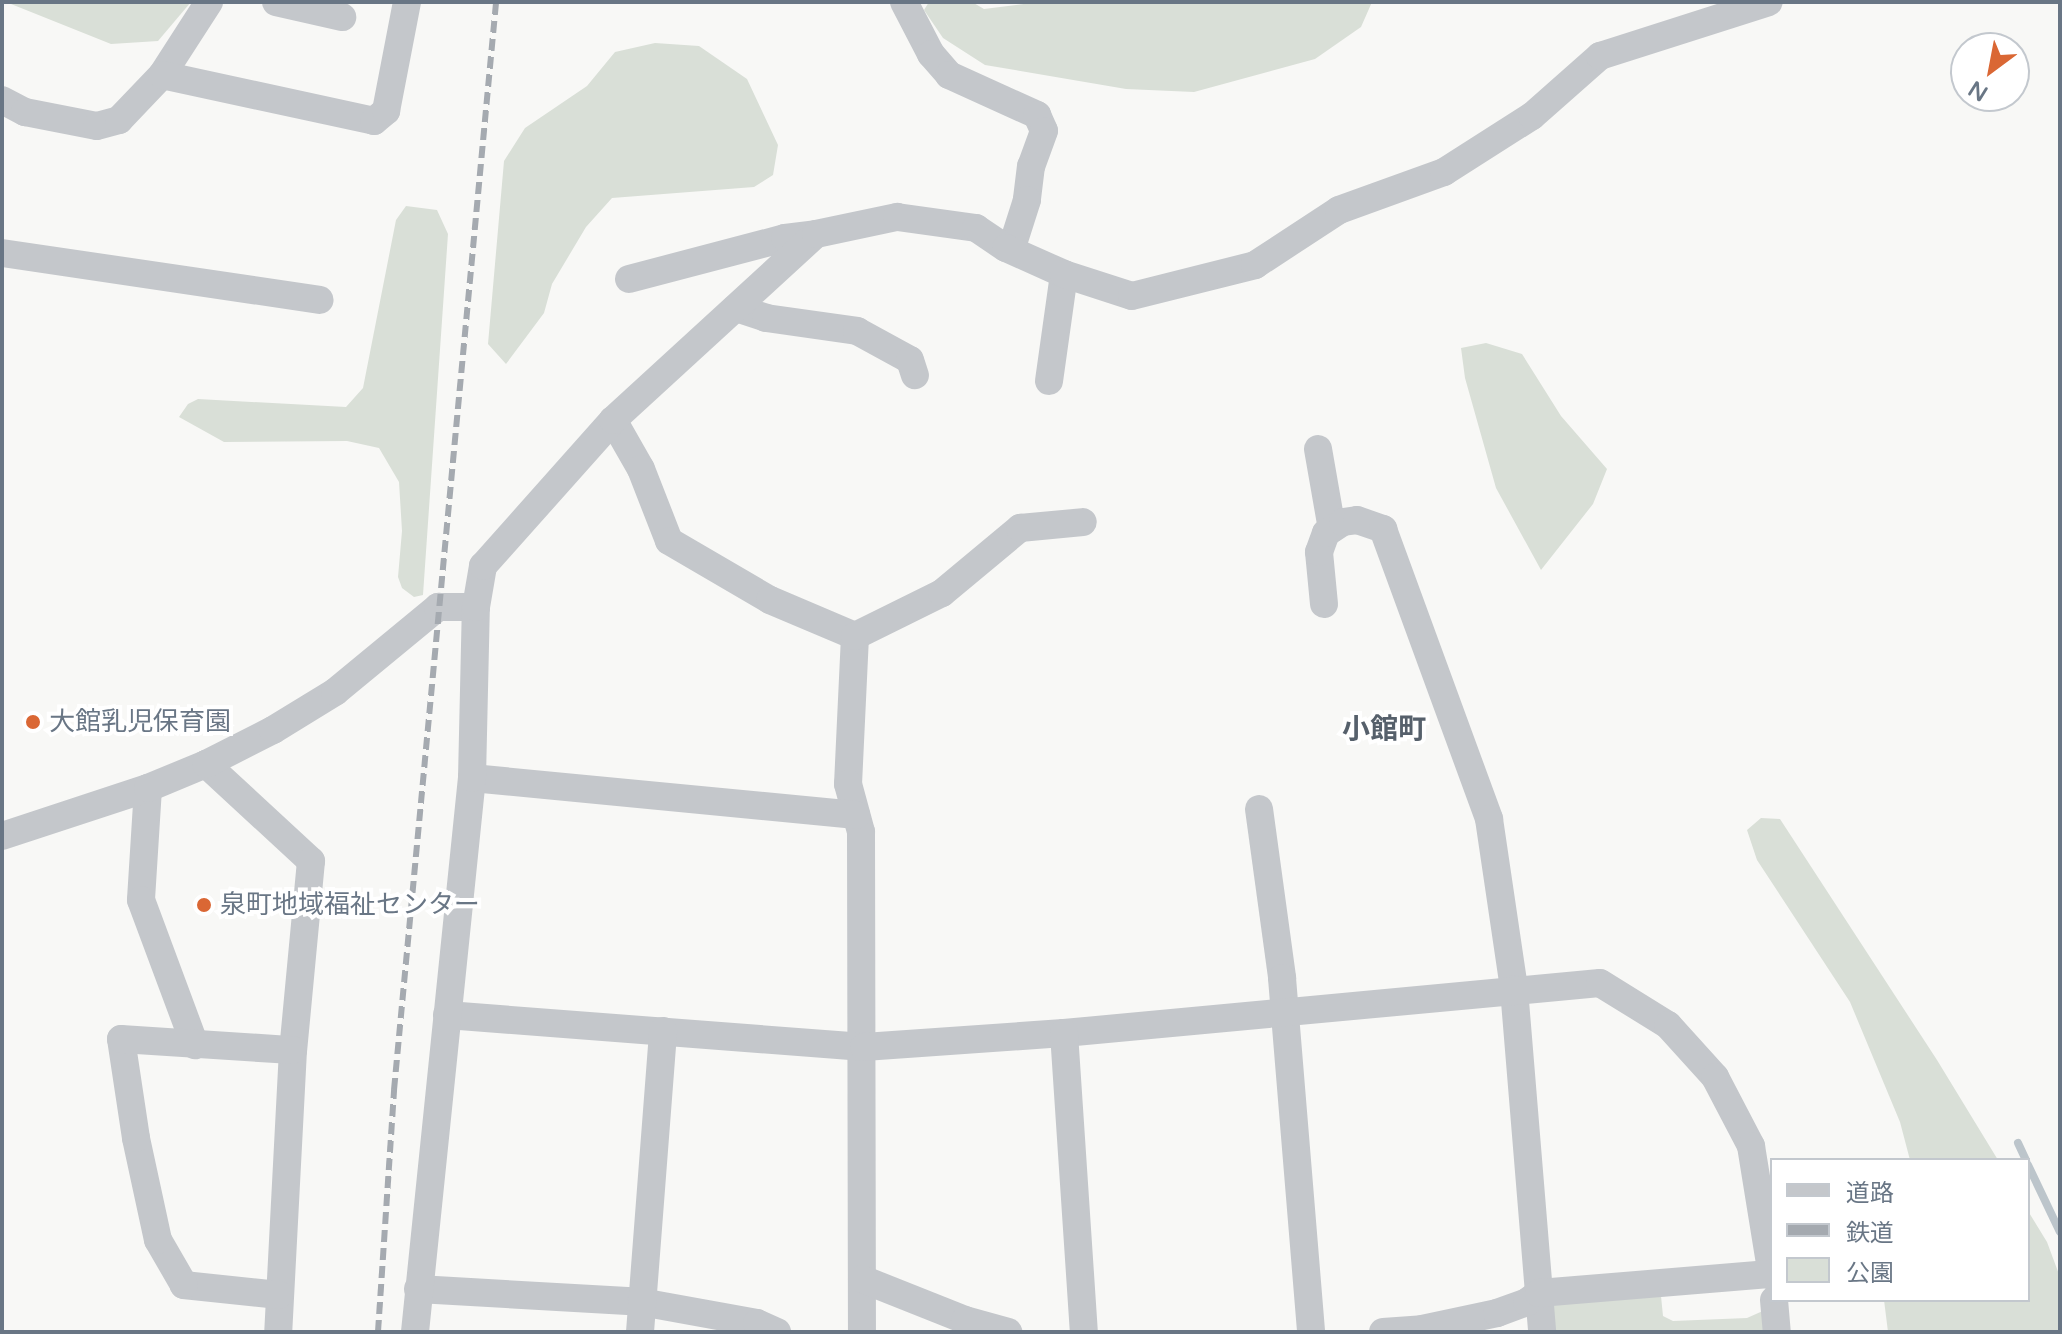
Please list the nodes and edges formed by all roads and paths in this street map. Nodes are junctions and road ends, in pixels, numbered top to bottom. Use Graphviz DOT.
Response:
graph roads {
  1 [pos="209,2"];
  2 [pos="276,2"];
  3 [pos="407,2"];
  4 [pos="904,2"];
  5 [pos="1769,2"];
  6 [pos="342,17"];
  7 [pos="162,75"];
  8 [pos="2,100"];
  9 [pos="816,234"];
  10 [pos="1011,250"];
  11 [pos="2,253"];
  12 [pos="1064,274"];
  13 [pos="629,279"];
  14 [pos="320,300"];
  15 [pos="736,308"];
  16 [pos="915,375"];
  17 [pos="1049,381"];
  18 [pos="613,420"];
  19 [pos="1318,449"];
  20 [pos="1083,522"];
  21 [pos="1332,529"];
  22 [pos="1324,604"];
  23 [pos="476,607"];
  24 [pos="855,636"];
  25 [pos="206,764"];
  26 [pos="472,778"];
  27 [pos="148,788"];
  28 [pos="1259,809"];
  29 [pos="856,815"];
  30 [pos="2,836"];
  31 [pos="1514,989"];
  32 [pos="1282,1012"];
  33 [pos="447,1015"];
  34 [pos="663,1031"];
  35 [pos="1064,1033"];
  36 [pos="195,1045"];
  37 [pos="864,1047"];
  38 [pos="293,1050"];
  39 [pos="1770,1263"];
  40 [pos="1770,1275"];
  41 [pos="862,1279"];
  42 [pos="418,1289"];
  43 [pos="1539,1293"];
  44 [pos="279,1295"];
  45 [pos="641,1302"];
  46 [pos="1774,1302"];
  47 [pos="278,1332"];
  48 [pos="415,1332"];
  49 [pos="640,1332"];
  50 [pos="777,1332"];
  51 [pos="862,1332"];
  52 [pos="1008,1332"];
  53 [pos="1084,1332"];
  54 [pos="1311,1332"];
  55 [pos="1383,1332"];
  56 [pos="1542,1332"];
  57 [pos="1777,1332"];
  1 -- 7 [label="street"];
  2 -- 6 [label="street"];
  3 -- 7 [label="street"];
  4 -- 10 [label="street"];
  5 -- 12 [label="street"];
  7 -- 8 [label="street"];
  9 -- 10 [label="street"];
  9 -- 13 [label="street"];
  9 -- 15 [label="street"];
  10 -- 12 [label="street"];
  11 -- 14 [label="street"];
  12 -- 17 [label="street"];
  15 -- 16 [label="street"];
  15 -- 18 [label="street"];
  18 -- 23 [label="street"];
  18 -- 24 [label="street"];
  19 -- 21 [label="street"];
  20 -- 24 [label="street"];
  21 -- 22 [label="street"];
  21 -- 31 [label="street"];
  23 -- 25 [label="street"];
  23 -- 26 [label="street"];
  24 -- 29 [label="street"];
  25 -- 27 [label="street"];
  25 -- 38 [label="street"];
  26 -- 29 [label="street"];
  26 -- 33 [label="street"];
  27 -- 30 [label="street"];
  27 -- 36 [label="street"];
  28 -- 32 [label="street"];
  29 -- 37 [label="street"];
  31 -- 32 [label="street"];
  31 -- 39 [label="street"];
  31 -- 43 [label="street"];
  32 -- 35 [label="street"];
  32 -- 54 [label="street"];
  33 -- 34 [label="street"];
  33 -- 42 [label="street"];
  34 -- 37 [label="street"];
  34 -- 45 [label="street"];
  35 -- 37 [label="street"];
  35 -- 53 [label="street"];
  36 -- 38 [label="street"];
  36 -- 44 [label="street"];
  37 -- 41 [label="street"];
  38 -- 44 [label="street"];
  40 -- 43 [label="street"];
  41 -- 51 [label="street"];
  41 -- 52 [label="street"];
  42 -- 45 [label="street"];
  42 -- 48 [label="street"];
  43 -- 55 [label="street"];
  43 -- 56 [label="street"];
  44 -- 47 [label="street"];
  45 -- 49 [label="street"];
  45 -- 50 [label="street"];
  46 -- 57 [label="street"];
}
